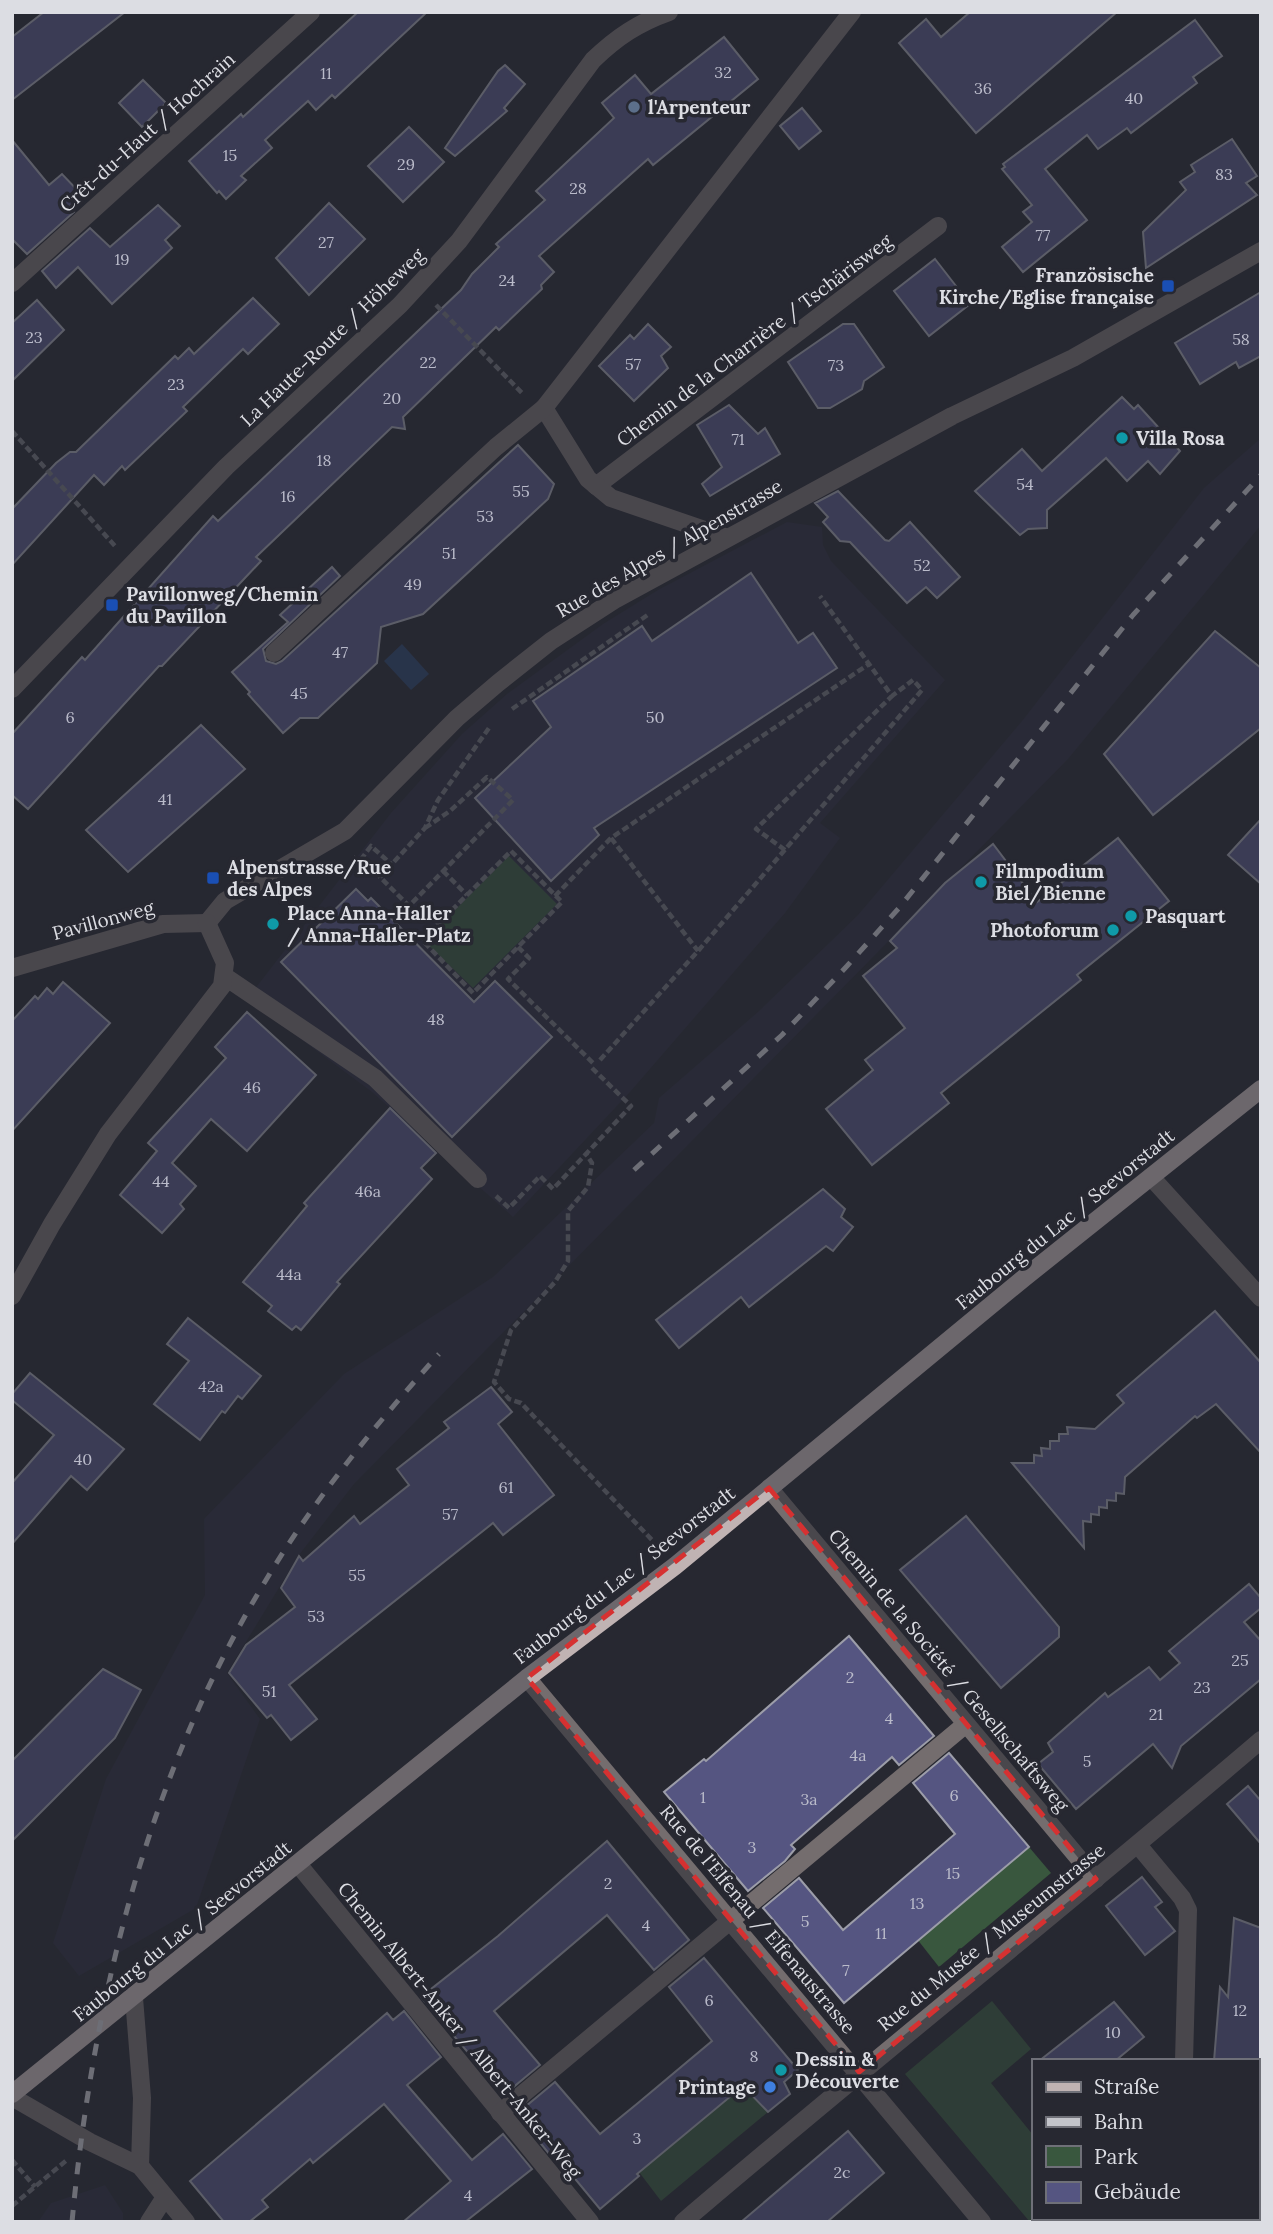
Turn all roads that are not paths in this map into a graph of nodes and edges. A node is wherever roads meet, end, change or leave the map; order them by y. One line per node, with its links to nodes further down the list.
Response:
1 (311, 12): 6 (street, Crêt-du-Haut / Hochrain)
2 (669, 12): 11 (street, La Haute-Route / Höheweg)
3 (852, 12): 7 (street)
4 (938, 226): 8 (street, Chemin de la Charrière / Tschärisweg)
5 (1261, 251): 9 (street, Rue des Alpes / Alpenstrasse)
6 (12, 283)
7 (544, 408): 8 (street); 10 (street)
8 (596, 486): 9 (street)
9 (725, 537): 12 (street, Rue des Alpes / Alpenstrasse)
10 (274, 653)
11 (12, 689)
12 (207, 923): 13 (street, Pavillonweg); 14 (street)
13 (12, 968)
14 (223, 976): 17 (street); 18 (street)
15 (1261, 1089): 16 (main road, Faubourg du Lac / Seevorstadt)
16 (1151, 1177): 19 (street); 20 (main road, Faubourg du Lac / Seevorstadt)
17 (478, 1179)
18 (12, 1296)
19 (1261, 1298)
20 (769, 1488): 21 (main road, Faubourg du Lac / Seevorstadt); 22 (street, Chemin de la Société / Gesellschaftsweg)
21 (527, 1678): 25 (main road, Faubourg du Lac / Seevorstadt); 27 (street, Rue de l'Elfenau / Elfenaustrasse)
22 (966, 1724): 26 (street, Chemin de la Société / Gesellschaftsweg); 27 (street)
23 (1261, 1740): 24 (street, Rue du Musée / Museumstrasse)
24 (1138, 1845): 26 (street, Rue du Musée / Museumstrasse); 29 (street)
25 (298, 1864): 28 (main road, Faubourg du Lac / Seevorstadt); 32 (street, Chemin Albert-Anker / Albert-Anker-Weg)
26 (1096, 1879): 30 (street, Rue du Musée / Museumstrasse)
27 (731, 1921): 30 (street, Rue de l'Elfenau / Elfenaustrasse); 32 (street)
28 (134, 1998): 31 (main road, Faubourg du Lac / Seevorstadt); 33 (street)
29 (1184, 2059)
30 (859, 2072): 38 (street, Rue du Musée / Museumstrasse); 39 (street, Rue de l'Elfenau / Elfenaustrasse)
31 (12, 2095): 33 (street)
32 (500, 2113): 37 (street, Chemin Albert-Anker / Albert-Anker-Weg)
33 (140, 2166): 34 (street)
34 (165, 2197): 35 (street); 36 (street)
35 (149, 2222)
36 (186, 2222)
37 (590, 2222)
38 (683, 2222)
39 (982, 2222)

